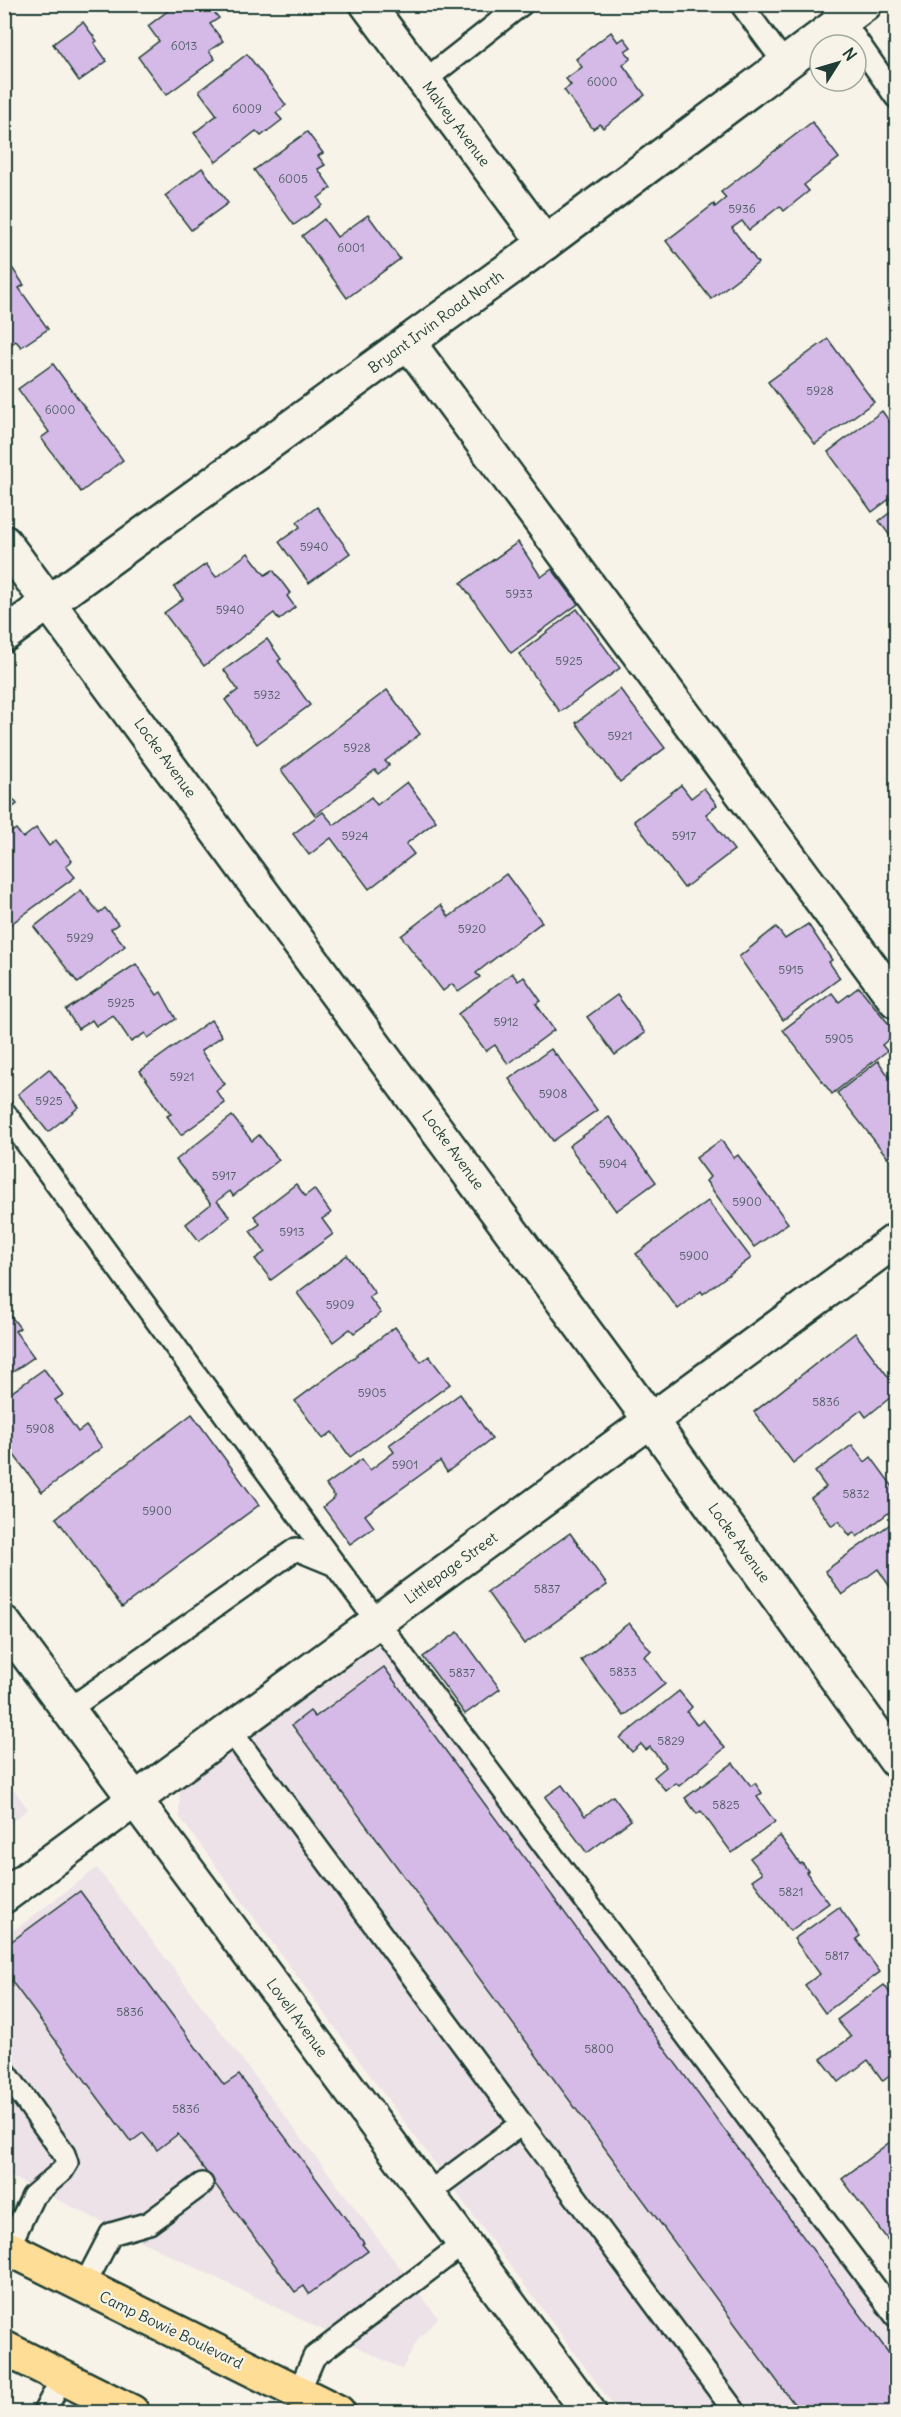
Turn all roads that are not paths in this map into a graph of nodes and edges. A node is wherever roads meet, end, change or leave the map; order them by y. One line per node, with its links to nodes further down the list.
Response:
1 (367, 4): 7 (street, Malvey Avenue)
2 (522, 4): 7 (lane)
3 (741, 4): 5 (lane)
4 (846, 10): 5 (street, Bryant Irvin Road North); 6 (lane)
5 (785, 64): 9 (street, Bryant Irvin Road North)
6 (889, 72): 8 (lane)
7 (424, 81): 9 (street, Malvey Avenue)
8 (897, 97)
9 (545, 243): 10 (street, Bryant Irvin Road North)
10 (408, 342): 12 (street, Bryant Irvin Road North); 14 (street)
11 (4, 542): 12 (street, Locke Avenue)
12 (51, 602): 13 (street, Bryant Irvin Road North); 17 (street, Locke Avenue)
13 (4, 635)
14 (897, 1001)
15 (4, 1112): 18 (lane)
16 (897, 1240): 17 (street, Littlepage Street)
17 (651, 1421): 19 (street, Littlepage Street); 23 (street, Locke Avenue)
18 (335, 1565): 19 (lane); 21 (lane)
19 (378, 1622): 22 (street, Littlepage Street); 33 (lane)
20 (4, 1623): 21 (street, Lovell Avenue)
21 (68, 1710): 24 (street, Lovell Avenue)
22 (230, 1730): 24 (street, Littlepage Street); 27 (lane)
23 (897, 1761)
24 (136, 1800): 25 (street, Littlepage Street); 29 (street, Lovell Avenue)
25 (6, 1893)
26 (4, 2070): 31 (lane)
27 (522, 2124): 29 (lane); 41 (lane)
28 (202, 2184): 32 (lane)
29 (427, 2194): 30 (street, Lovell Avenue)
30 (463, 2244): 36 (lane); 40 (street, Lovell Avenue)
31 (6, 2247): 32 (main road, Camp Bowie Boulevard)
32 (84, 2286): 36 (main road, Camp Bowie Boulevard)
33 (897, 2316)
34 (4, 2348): 35 (main road)
35 (63, 2377): 37 (lane); 38 (main road)
36 (298, 2393): 39 (main road, Camp Bowie Boulevard)
37 (44, 2412)
38 (132, 2412)
39 (338, 2412)
40 (589, 2412)
41 (735, 2412)

